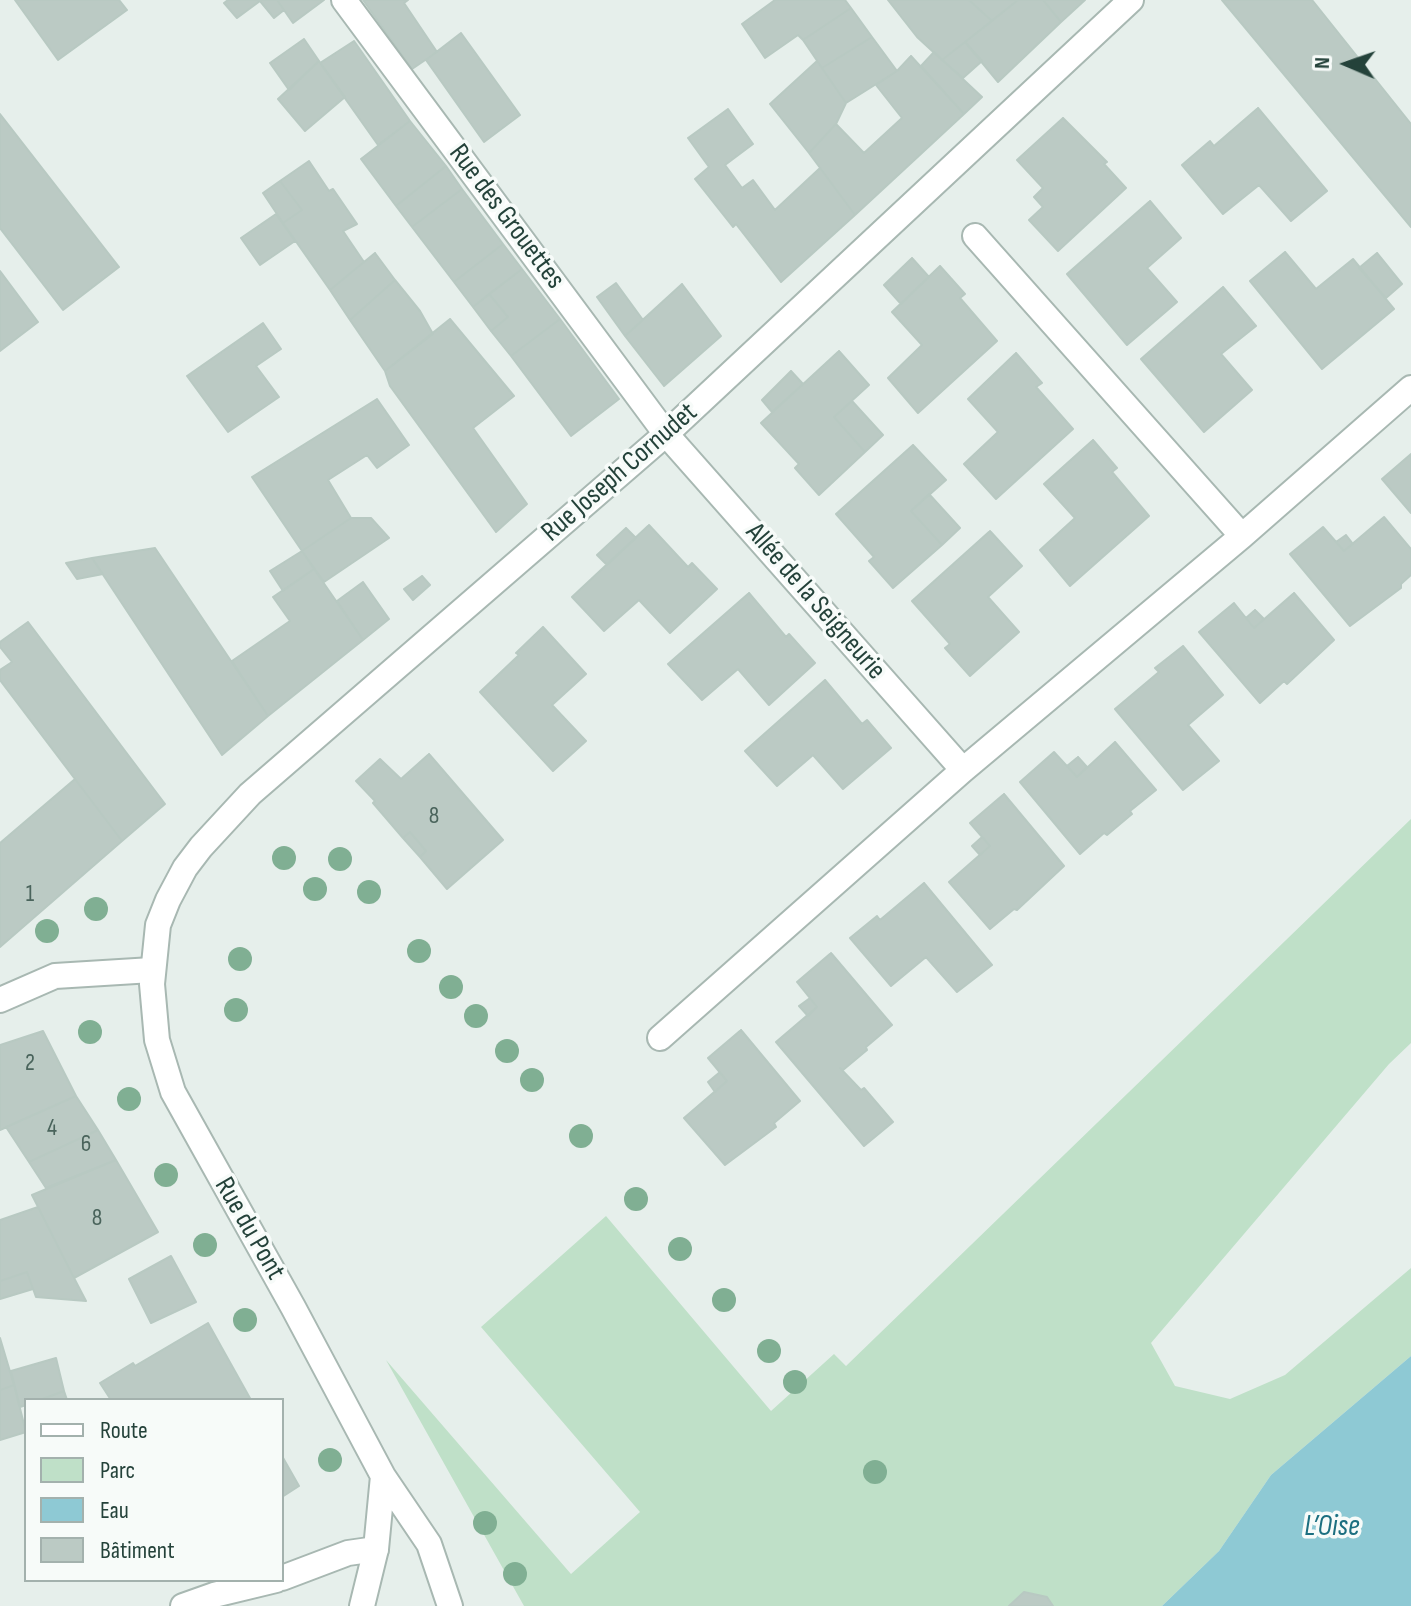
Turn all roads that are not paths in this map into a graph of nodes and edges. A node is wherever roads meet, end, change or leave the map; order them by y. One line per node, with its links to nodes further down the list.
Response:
1 (344, 0): 5 (street, Rue des Grouettes)
2 (1131, 0): 5 (street, Rue Joseph Cornudet)
3 (975, 236): 6 (street)
4 (1411, 388): 6 (street)
5 (666, 434): 7 (street, Allée de la Seigneurie); 8 (street, Rue Joseph Cornudet)
6 (1242, 536): 7 (street)
7 (963, 770): 10 (street)
8 (152, 970): 9 (street); 11 (street, Rue du Pont)
9 (0, 1000)
10 (660, 1038)
11 (383, 1476): 12 (street); 17 (street, Rue du Pont)
12 (376, 1549): 13 (street); 16 (street)
13 (284, 1577)
14 (268, 1582): 15 (street)
15 (183, 1606)
16 (362, 1606)
17 (450, 1606)

